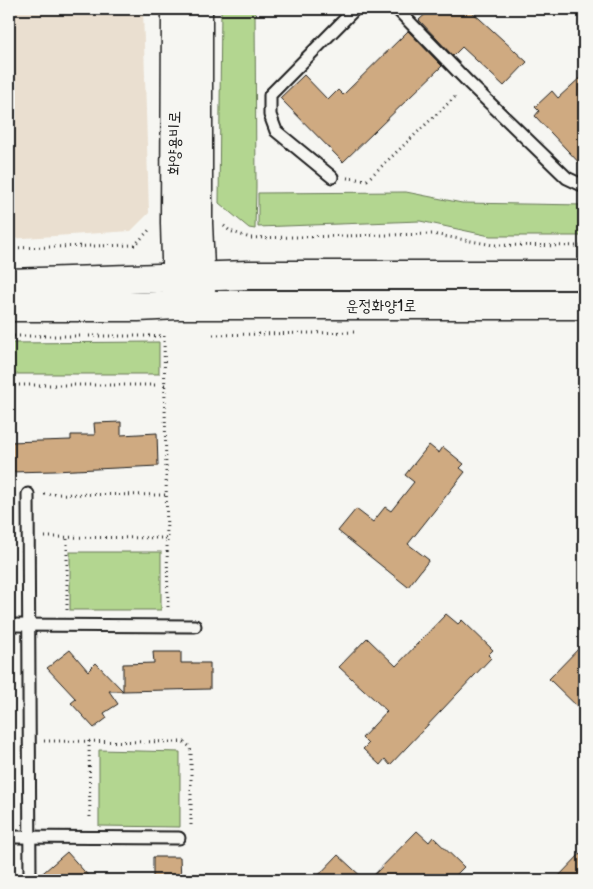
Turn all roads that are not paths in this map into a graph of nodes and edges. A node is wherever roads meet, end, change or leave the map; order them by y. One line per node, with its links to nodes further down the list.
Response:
1 (176, 9): 8 (street, 화양용비로)
2 (198, 9): 8 (street, 화양용비로)
3 (397, 9): 6 (lane)
4 (353, 10): 5 (lane)
5 (332, 176)
6 (584, 186)
7 (584, 275): 8 (street)
8 (188, 276): 9 (street); 10 (street)
9 (9, 283)
10 (189, 305): 11 (street, 운정화양1로); 12 (street, 운정화양1로)
11 (584, 305)
12 (9, 307)
13 (28, 494): 15 (lane)
14 (9, 625): 15 (lane)
15 (28, 625): 16 (lane); 18 (lane)
16 (195, 626)
17 (9, 838): 18 (lane)
18 (30, 838): 19 (lane); 20 (lane)
19 (179, 838)
20 (30, 880)

